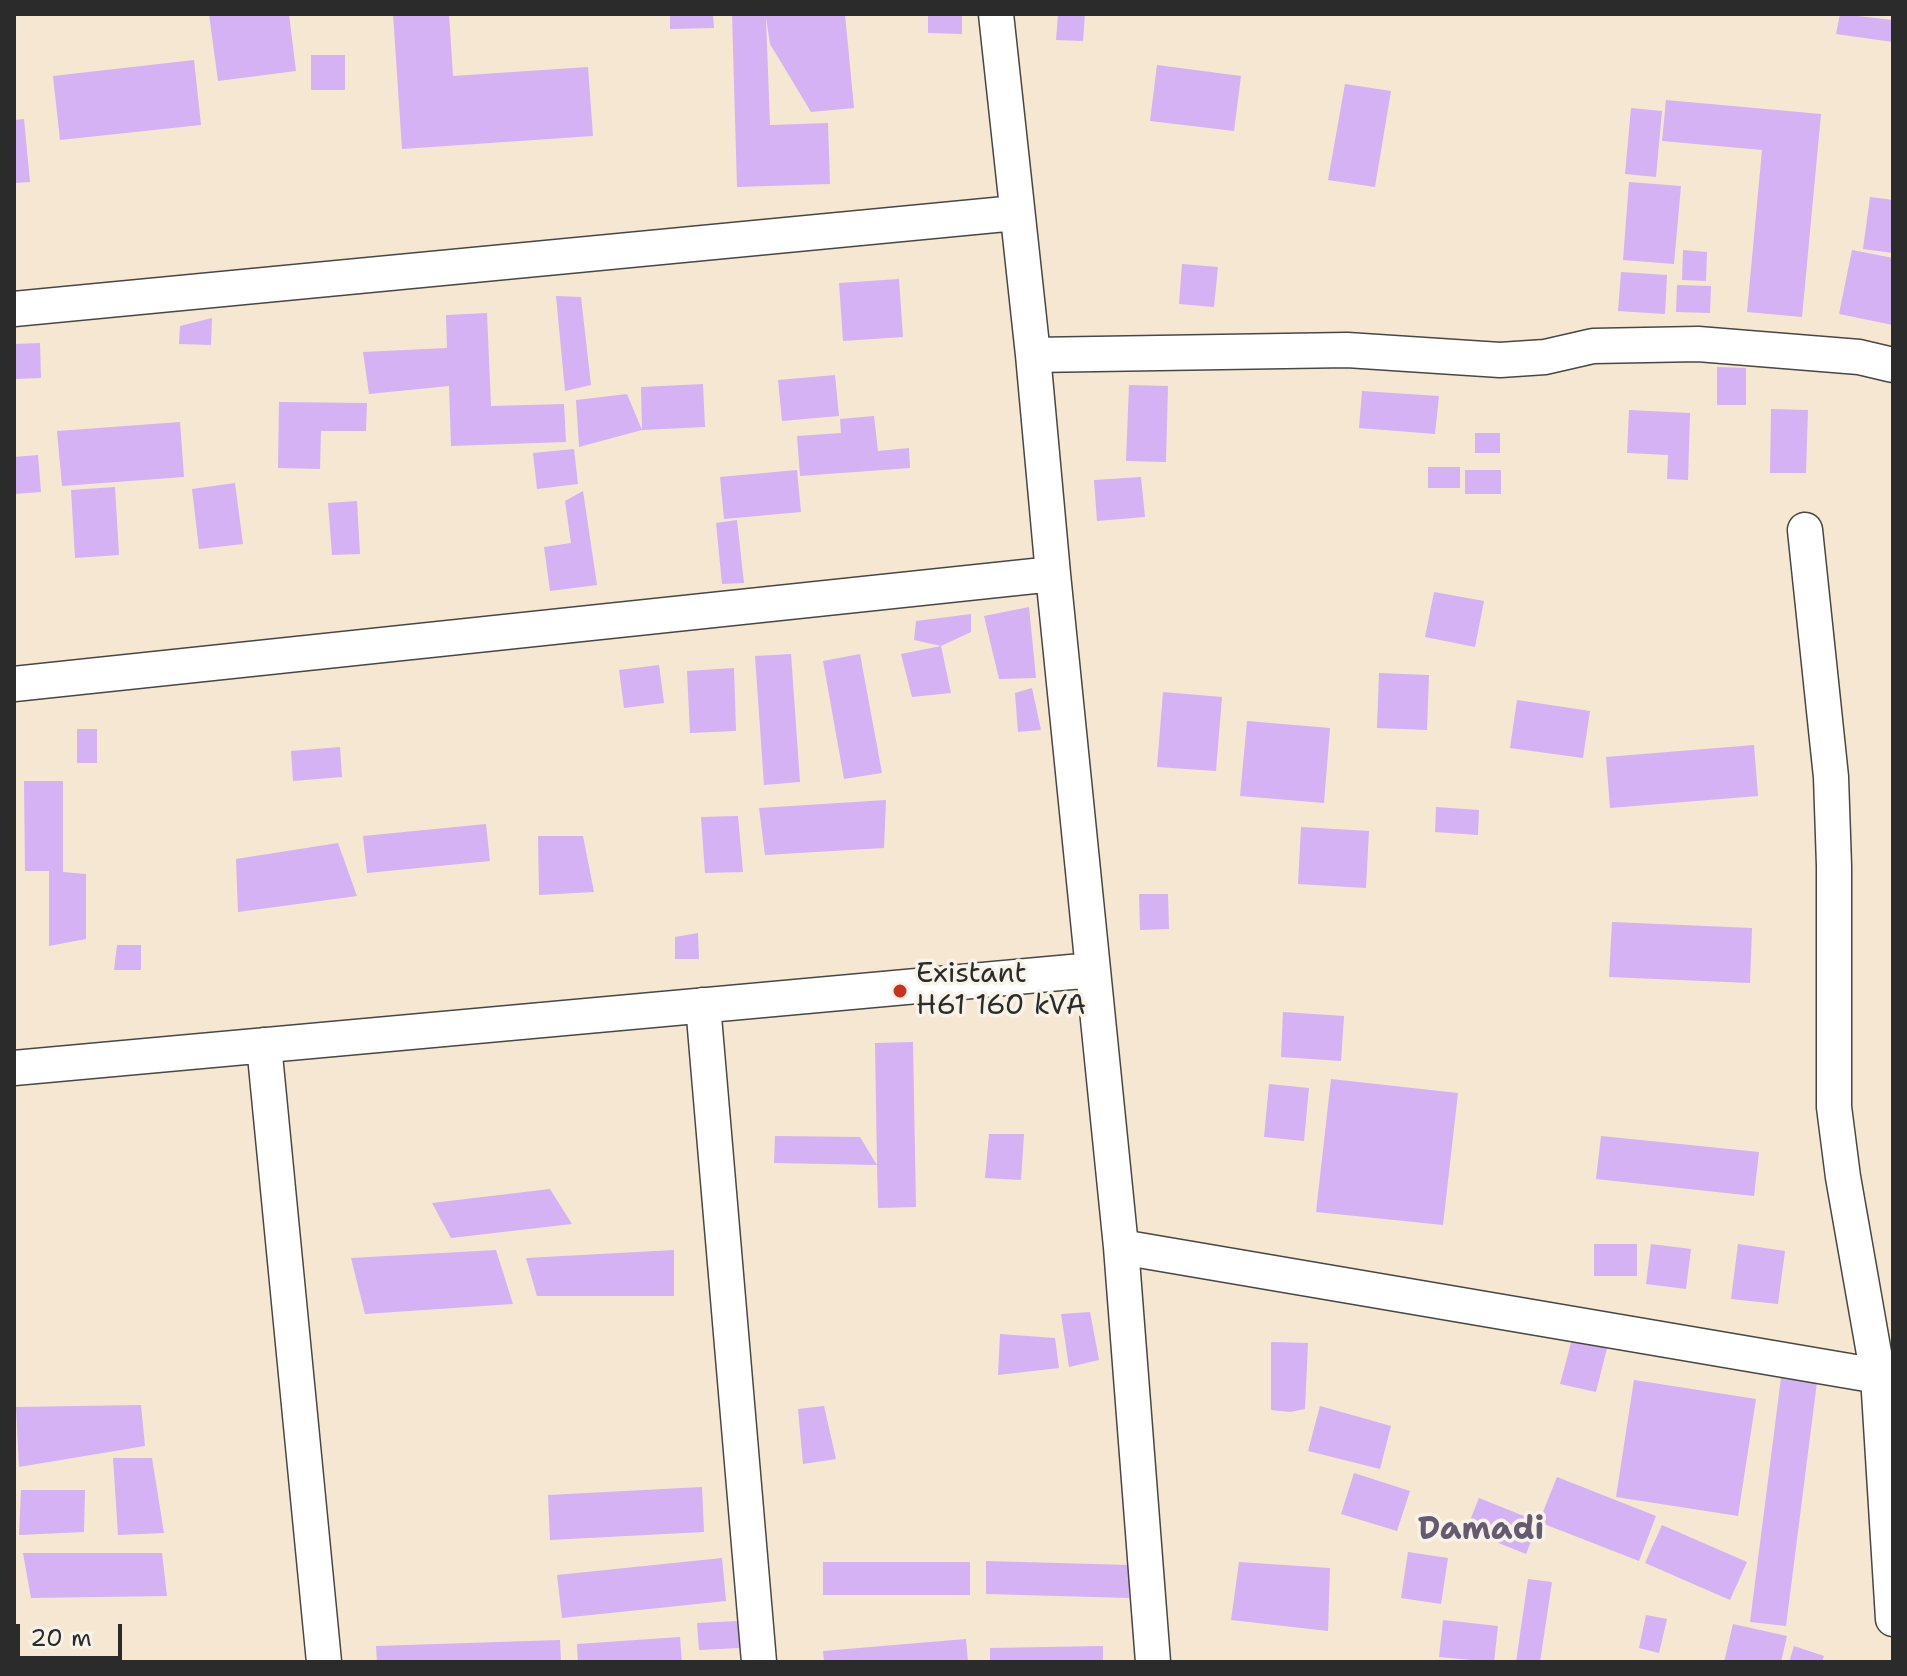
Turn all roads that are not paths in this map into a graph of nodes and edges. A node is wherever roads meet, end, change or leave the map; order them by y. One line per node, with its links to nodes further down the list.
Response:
1 (996, 14): 2 (street)
2 (1016, 213): 3 (street); 4 (street)
3 (14, 309)
4 (1033, 355): 5 (street); 7 (street)
5 (1893, 365)
6 (1805, 530): 14 (street)
7 (1053, 574): 8 (street); 9 (street)
8 (14, 684)
9 (1093, 970): 10 (street); 13 (street)
10 (703, 1005): 11 (street); 17 (street)
11 (264, 1045): 12 (street); 16 (street)
12 (14, 1068)
13 (1121, 1247): 14 (street); 18 (street)
14 (1878, 1376): 15 (street)
15 (1893, 1619)
16 (324, 1662)
17 (759, 1662)
18 (1153, 1662)

